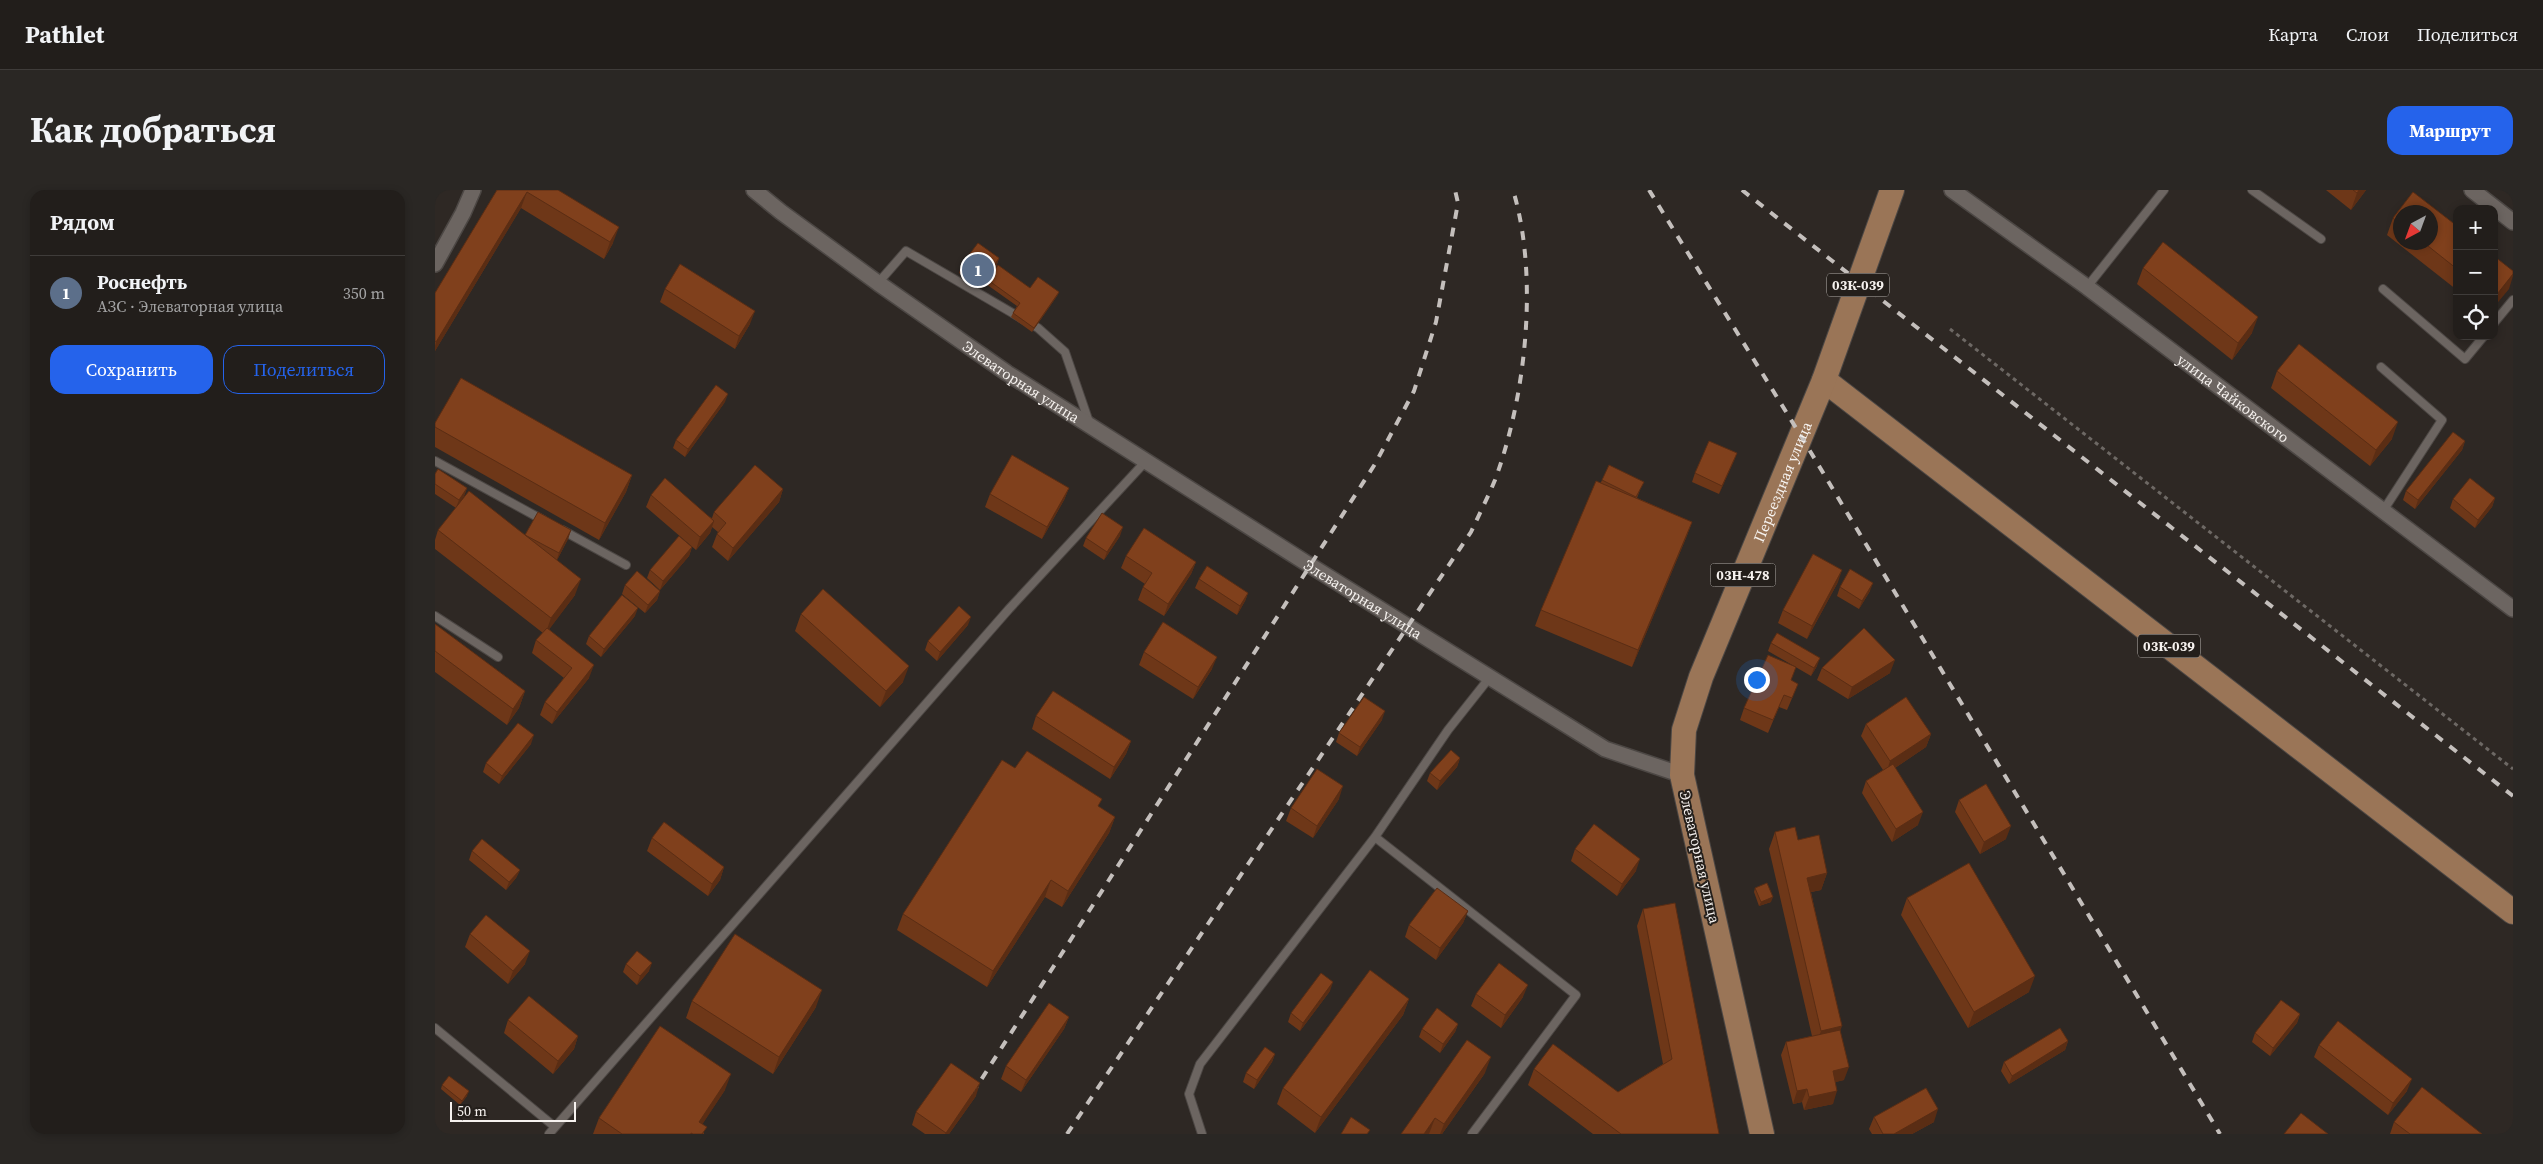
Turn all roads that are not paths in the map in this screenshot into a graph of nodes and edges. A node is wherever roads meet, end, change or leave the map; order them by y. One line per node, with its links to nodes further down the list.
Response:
1 (473, 190): 10 (street)
2 (754, 190): 11 (street, Элеваторная улица)
3 (1892, 190): 18 (main road, Переездная улица / 03К-039)
4 (1952, 190): 12 (street, улица Чайковского)
5 (2164, 190): 12 (lane)
6 (2252, 190): 9 (lane)
7 (2472, 190): 8 (street)
8 (2513, 222)
9 (2321, 239)
10 (435, 264)
11 (878, 283): 19 (street, Элеваторная улица); 19 (lane)
12 (2087, 287): 22 (street, улица Чайковского)
13 (2383, 289): 16 (lane)
14 (2513, 300): 15 (lane)
15 (2498, 318)
16 (2481, 340)
17 (2381, 368): 22 (lane)
18 (1825, 380): 30 (main road, Переездная улица / 03Н-478); 32 (main road, 03К-039)
19 (1090, 426): 21 (street, Элеваторная улица)
20 (435, 461): 23 (lane)
21 (1146, 461): 29 (street, Элеваторная улица); 34 (lane)
22 (2383, 511): 26 (street, улица Чайковского)
23 (548, 522)
24 (557, 527): 25 (lane)
25 (626, 565)
26 (2513, 609)
27 (435, 616): 28 (lane)
28 (498, 657)
29 (1490, 677): 30 (street, Элеваторная улица); 31 (lane)
30 (1682, 775): 38 (main road, Элеваторная улица / 03Н-478)
31 (1375, 836): 36 (lane); 37 (lane)
32 (2513, 912)
33 (435, 1028): 34 (lane)
34 (555, 1127): 35 (lane)
35 (549, 1134)
36 (1202, 1134)
37 (1471, 1134)
38 (1762, 1134)

